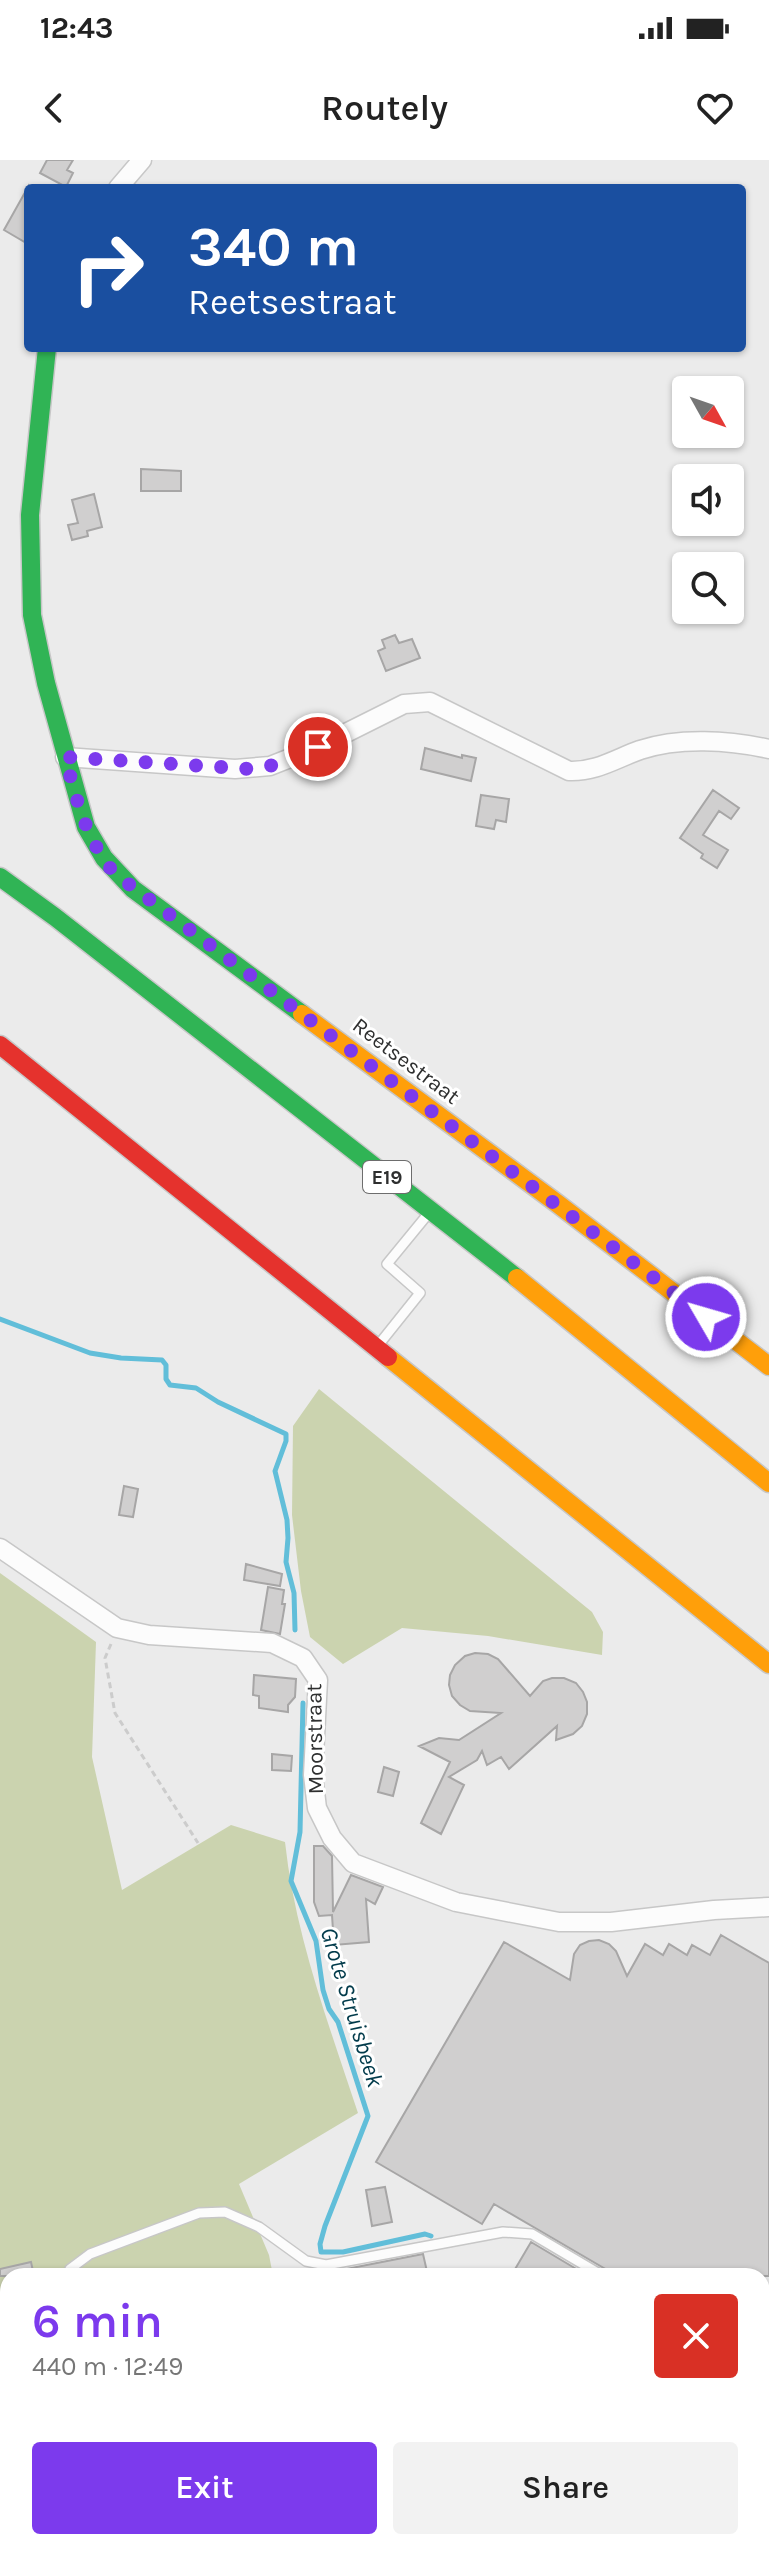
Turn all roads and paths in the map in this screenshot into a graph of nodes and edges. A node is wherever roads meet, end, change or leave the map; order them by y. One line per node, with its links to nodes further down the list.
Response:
1 (142, 160): 2 (street)
2 (121, 184)
3 (47, 352): 5 (main road, Reetsestraat)
4 (769, 749): 5 (street)
5 (65, 757): 10 (main road, Reetsestraat)
6 (0, 877): 8 (main road, E19)
7 (0, 1045): 9 (main road)
8 (430, 1211): 9 (lane); 11 (main road, E19)
9 (376, 1349): 14 (main road)
10 (769, 1366)
11 (769, 1483)
12 (0, 1548): 13 (street, Moorstraat)
13 (117, 1628): 15 (path); 16 (street, Moorstraat)
14 (769, 1664)
15 (198, 1843)
16 (769, 1907)
17 (71, 2268): 18 (lane)
18 (589, 2268)

